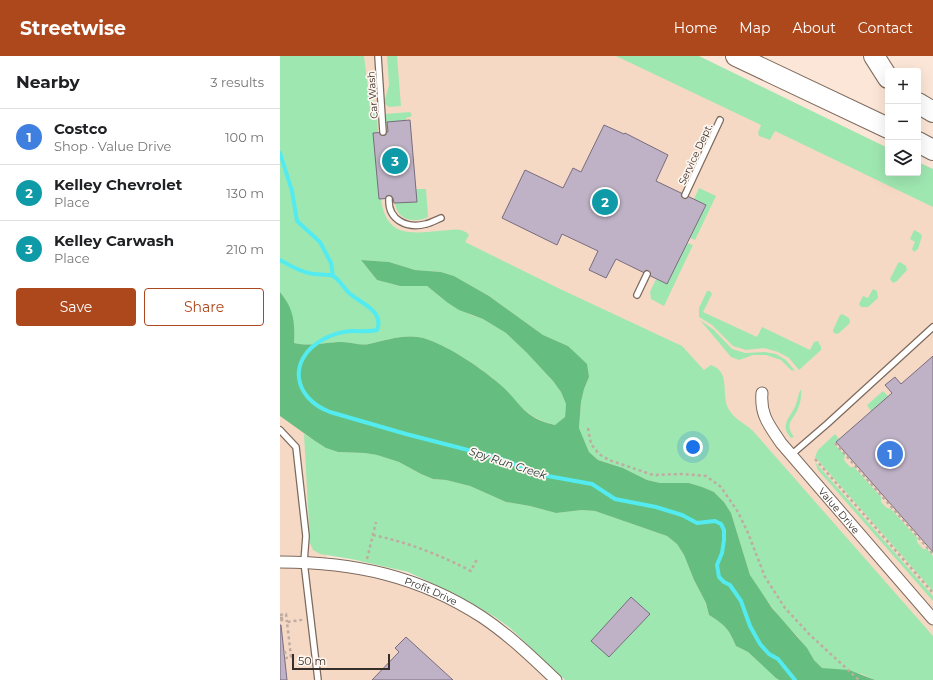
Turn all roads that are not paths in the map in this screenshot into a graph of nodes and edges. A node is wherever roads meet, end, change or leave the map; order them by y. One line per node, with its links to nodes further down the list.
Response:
1 (378, 56): 9 (lane, Car Wash)
2 (736, 56): 8 (highway)
3 (874, 56): 4 (highway)
4 (885, 73)
5 (920, 104): 6 (highway)
6 (933, 112)
7 (720, 120): 12 (lane, Service Dept.)
8 (885, 127)
9 (383, 132)
10 (921, 144): 11 (highway)
11 (933, 150)
12 (685, 195)
13 (389, 199): 14 (lane)
14 (441, 218)
15 (647, 274): 16 (lane)
16 (637, 295)
17 (933, 327): 20 (lane)
18 (762, 393): 20 (street, Value Drive)
19 (280, 430): 22 (lane)
20 (791, 455): 23 (street, Value Drive)
21 (280, 562): 22 (street, Profit Drive)
22 (304, 562): 24 (lane); 25 (street, Profit Drive)
23 (933, 619)
24 (318, 680)
25 (556, 680)

